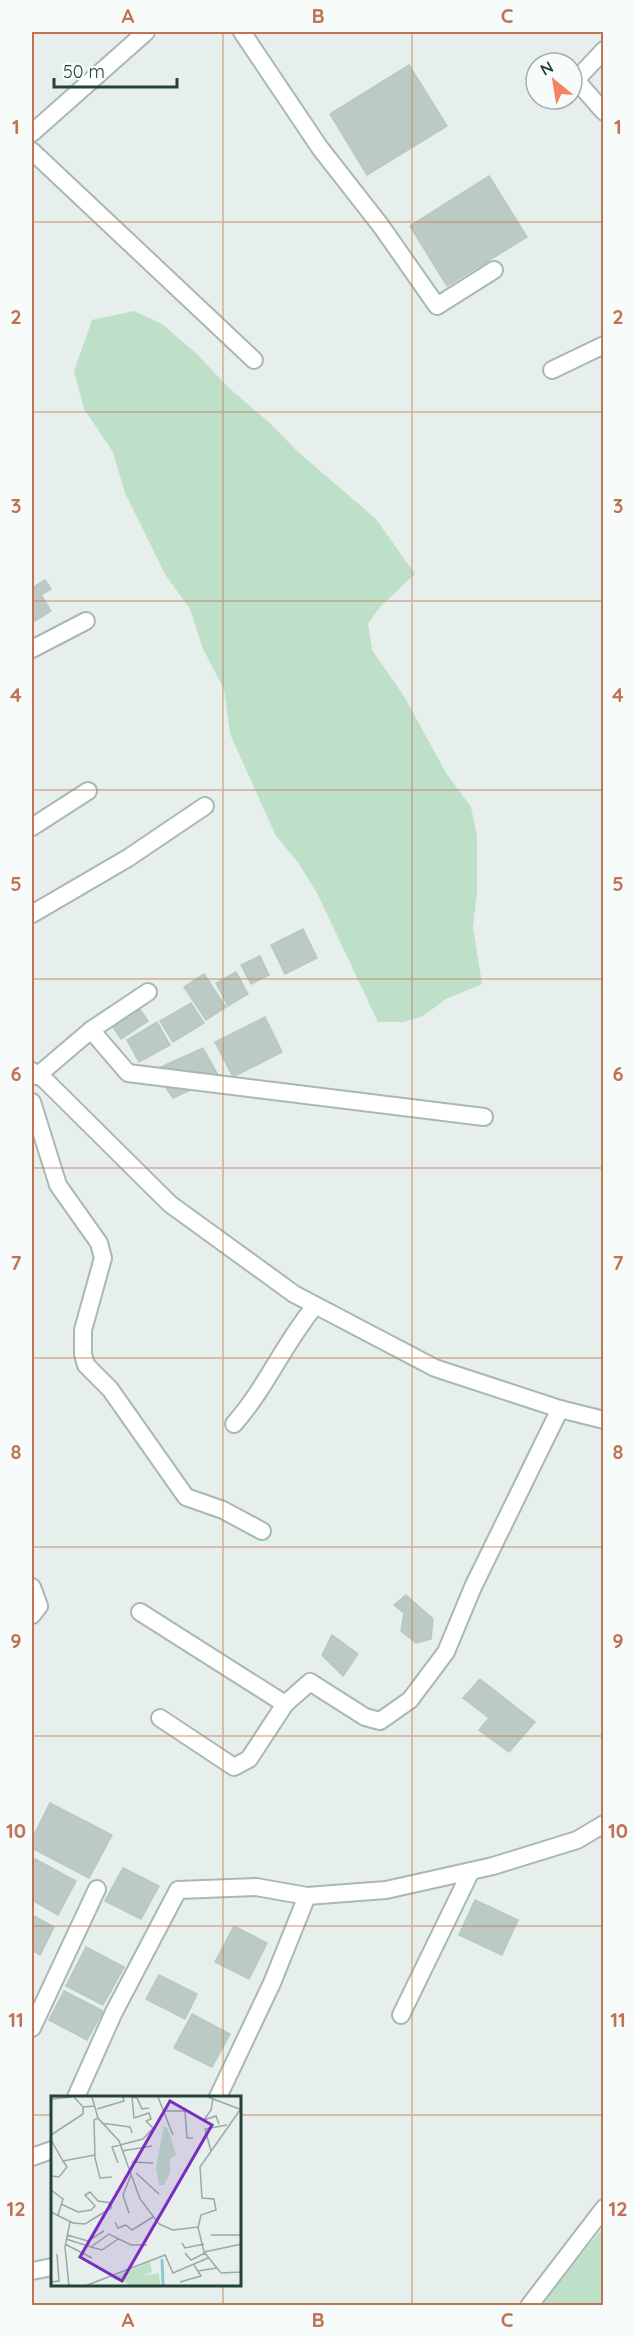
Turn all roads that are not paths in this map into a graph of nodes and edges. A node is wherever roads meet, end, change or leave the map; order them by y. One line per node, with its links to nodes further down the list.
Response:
1 (146, 32): 5 (street)
2 (242, 32): 7 (street)
3 (603, 50): 4 (street)
4 (603, 112)
5 (32, 133)
6 (32, 151): 9 (street)
7 (494, 270)
8 (603, 345): 10 (street)
9 (255, 360)
10 (552, 370)
11 (86, 621): 12 (street)
12 (32, 649)
13 (88, 790): 15 (street)
14 (205, 806): 16 (street)
15 (32, 827)
16 (32, 914)
17 (148, 992): 18 (street)
18 (91, 1029): 19 (street); 22 (street)
19 (38, 1076): 20 (street); 23 (street)
20 (32, 1095)
21 (32, 1102): 27 (street)
22 (484, 1117)
23 (315, 1306): 24 (street); 26 (street)
24 (560, 1409): 25 (street); 31 (street)
25 (603, 1420)
26 (234, 1424)
27 (262, 1531)
28 (32, 1587): 30 (street)
29 (140, 1612): 31 (street)
30 (32, 1616)
31 (285, 1704): 32 (street)
32 (160, 1718)
33 (603, 1824): 34 (street)
34 (471, 1871): 36 (street); 37 (street)
35 (97, 1889): 38 (street)
36 (307, 1896): 39 (street); 40 (street)
37 (401, 2014)
38 (32, 2028)
39 (76, 2096)
40 (218, 2096)
41 (51, 2150): 42 (street)
42 (32, 2157)
43 (603, 2208): 46 (street)
44 (51, 2266): 45 (street)
45 (32, 2271)
46 (529, 2306)

